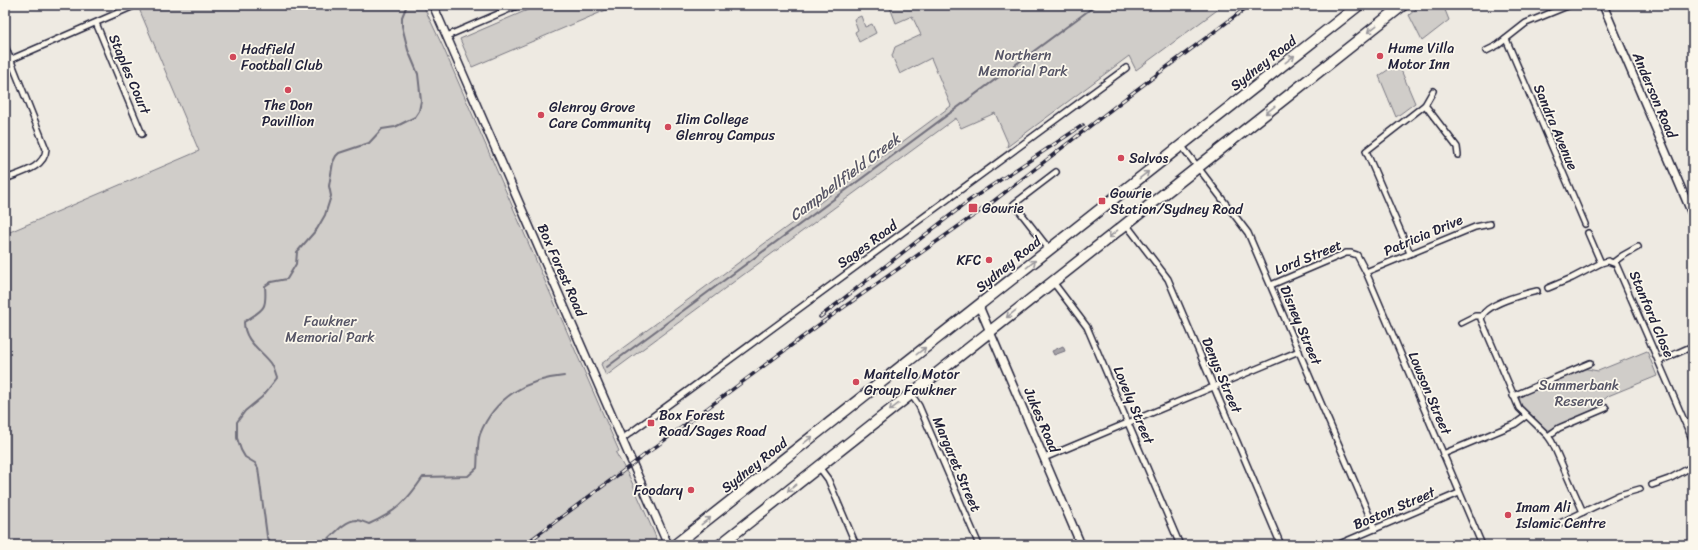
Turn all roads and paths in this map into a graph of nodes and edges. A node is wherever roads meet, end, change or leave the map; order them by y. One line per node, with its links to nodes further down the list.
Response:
1 (136, 5): 8 (street)
2 (434, 5): 9 (street, Box Forest Road)
3 (519, 5): 9 (street)
4 (1359, 5): 19 (highway, Sydney Road, one-way to 4)
5 (1403, 5): 21 (highway, one-way to 21)
6 (1570, 5): 10 (street)
7 (1603, 5): 24 (street, Anderson Road)
8 (96, 23): 13 (street); 18 (street, Staples Court)
9 (447, 36): 56 (street, Box Forest Road)
10 (1506, 39): 12 (street); 28 (street, Sandra Avenue)
11 (5, 46): 13 (street)
12 (1486, 51)
13 (11, 60): 14 (street); 23 (street)
14 (5, 62)
15 (1126, 68): 56 (street, Sages Road)
16 (1433, 91): 17 (street)
17 (1425, 105): 20 (street); 33 (street)
18 (142, 134)
19 (1181, 145): 21 (street, Disney Street); 31 (highway, Sydney Road, one-way to 19)
20 (1458, 155)
21 (1198, 167): 26 (highway); 38 (street, Disney Street)
22 (1056, 172): 31 (street)
23 (5, 179)
24 (1690, 199): 25 (street, Anderson Road)
25 (1693, 216)
26 (1126, 224): 37 (highway, one-way to 37); 49 (street, Denys Street)
27 (1490, 224): 33 (street, Patricia Drive)
28 (1585, 224)
29 (1588, 233): 35 (street)
30 (1638, 247): 34 (street, Stanford Close)
31 (1049, 249): 41 (highway, Sydney Road, one-way to 31)
32 (1354, 254): 36 (street, Lowson Street); 38 (street, Lord Street)
33 (1410, 254): 36 (street, Patricia Drive)
34 (1614, 262): 35 (street, Stanford Close); 47 (street, Stanford Close)
35 (1601, 263): 39 (street, Stanford Close)
36 (1366, 272): 58 (street, Lowson Street)
37 (1053, 282): 44 (highway, one-way to 44); 54 (street, Lovely Street)
38 (1271, 285): 46 (street, Disney Street)
39 (1548, 288)
40 (1537, 291): 42 (street)
41 (978, 306): 44 (street, Jukes Road); 70 (highway, Sydney Road, one-way to 41)
42 (1482, 316): 43 (street); 51 (street)
43 (1461, 322)
44 (990, 331): 50 (highway); 59 (street, Jukes Road)
45 (1693, 346): 47 (street)
46 (1299, 351): 49 (street); 67 (street, Disney Street)
47 (1659, 361): 57 (street, Stanford Close)
48 (1590, 363): 51 (street)
49 (1214, 387): 54 (street); 75 (street, Denys Street)
50 (911, 394): 61 (highway, one-way to 61); 72 (street, Margaret Street)
51 (1514, 396): 53 (street)
52 (1606, 408): 55 (street)
53 (1526, 416): 55 (street); 58 (street)
54 (1128, 423): 59 (street); 74 (street, Lovely Street)
55 (1548, 436): 65 (street)
56 (622, 439): 69 (street, Box Forest Road)
57 (1693, 441)
58 (1443, 454): 64 (street, Lowson Street)
59 (1044, 458): 73 (street, Jukes Road)
60 (1693, 466): 62 (street)
61 (819, 467): 68 (highway, one-way to 68); 71 (street)
62 (1652, 485)
63 (1640, 489): 65 (street)
64 (1460, 493): 67 (street, Boston Street); 77 (street, Lowson Street)
65 (1583, 512): 66 (street)
66 (1560, 523)
67 (1375, 529): 76 (street, Boston Street)
68 (726, 543)
69 (668, 545)
70 (675, 545)
71 (856, 545)
72 (979, 545)
73 (1081, 545)
74 (1180, 545)
75 (1281, 545)
76 (1337, 545)
77 (1482, 545)

